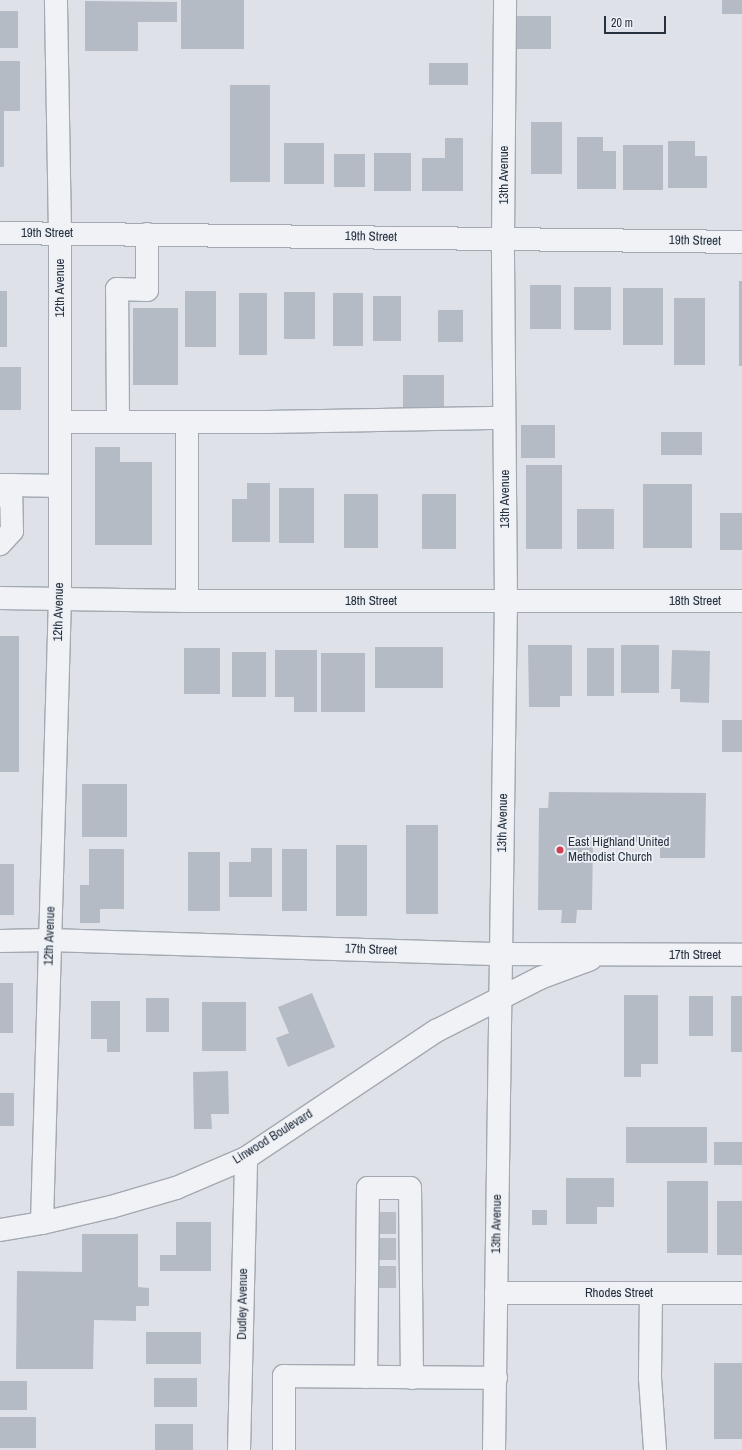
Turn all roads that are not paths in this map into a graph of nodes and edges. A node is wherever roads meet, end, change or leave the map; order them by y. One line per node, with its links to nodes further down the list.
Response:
1 (56, 0): 4 (street, 12th Avenue)
2 (505, 0): 6 (street, 13th Avenue)
3 (0, 233): 4 (street, 19th Street)
4 (60, 233): 5 (street, 19th Street); 10 (street, 12th Avenue)
5 (147, 234): 6 (street, 19th Street); 9 (street)
6 (503, 239): 7 (street, 19th Street); 8 (street, 13th Avenue)
7 (742, 242)
8 (504, 418): 11 (street); 18 (street, 13th Avenue)
9 (118, 421): 10 (street); 11 (street)
10 (60, 422): 12 (street, 12th Avenue)
11 (187, 423): 17 (street)
12 (60, 486): 13 (street); 16 (street, 12th Avenue)
13 (4, 490): 14 (street)
14 (0, 544)
15 (0, 598): 16 (street, 18th Street)
16 (60, 599): 17 (street, 18th Street); 20 (street, 12th Avenue)
17 (187, 601): 18 (street, 18th Street)
18 (506, 601): 19 (street, 18th Street); 22 (street, 13th Avenue)
19 (742, 601)
20 (49, 940): 21 (street, 17th Street); 22 (street, 17th Street); 27 (street, 12th Avenue)
21 (0, 941)
22 (501, 954): 23 (street, 17th Street); 25 (street, 13th Avenue)
23 (604, 954): 24 (street, 17th Street); 25 (street)
24 (742, 955)
25 (500, 998): 26 (street, Linwood Boulevard); 29 (street, 13th Avenue)
26 (246, 1158): 27 (street, Linwood Boulevard); 35 (street, Dudley Avenue)
27 (42, 1223): 28 (street, Linwood Boulevard)
28 (0, 1230)
29 (496, 1293): 30 (street, Rhodes Street); 34 (street, 13th Avenue)
30 (650, 1293): 31 (street, Rhodes Street); 38 (street)
31 (742, 1293)
32 (366, 1377): 33 (street); 33 (street); 36 (street)
33 (412, 1378): 34 (street)
34 (496, 1378): 37 (street, 13th Avenue)
35 (239, 1450)
36 (284, 1450)
37 (494, 1450)
38 (655, 1450)

